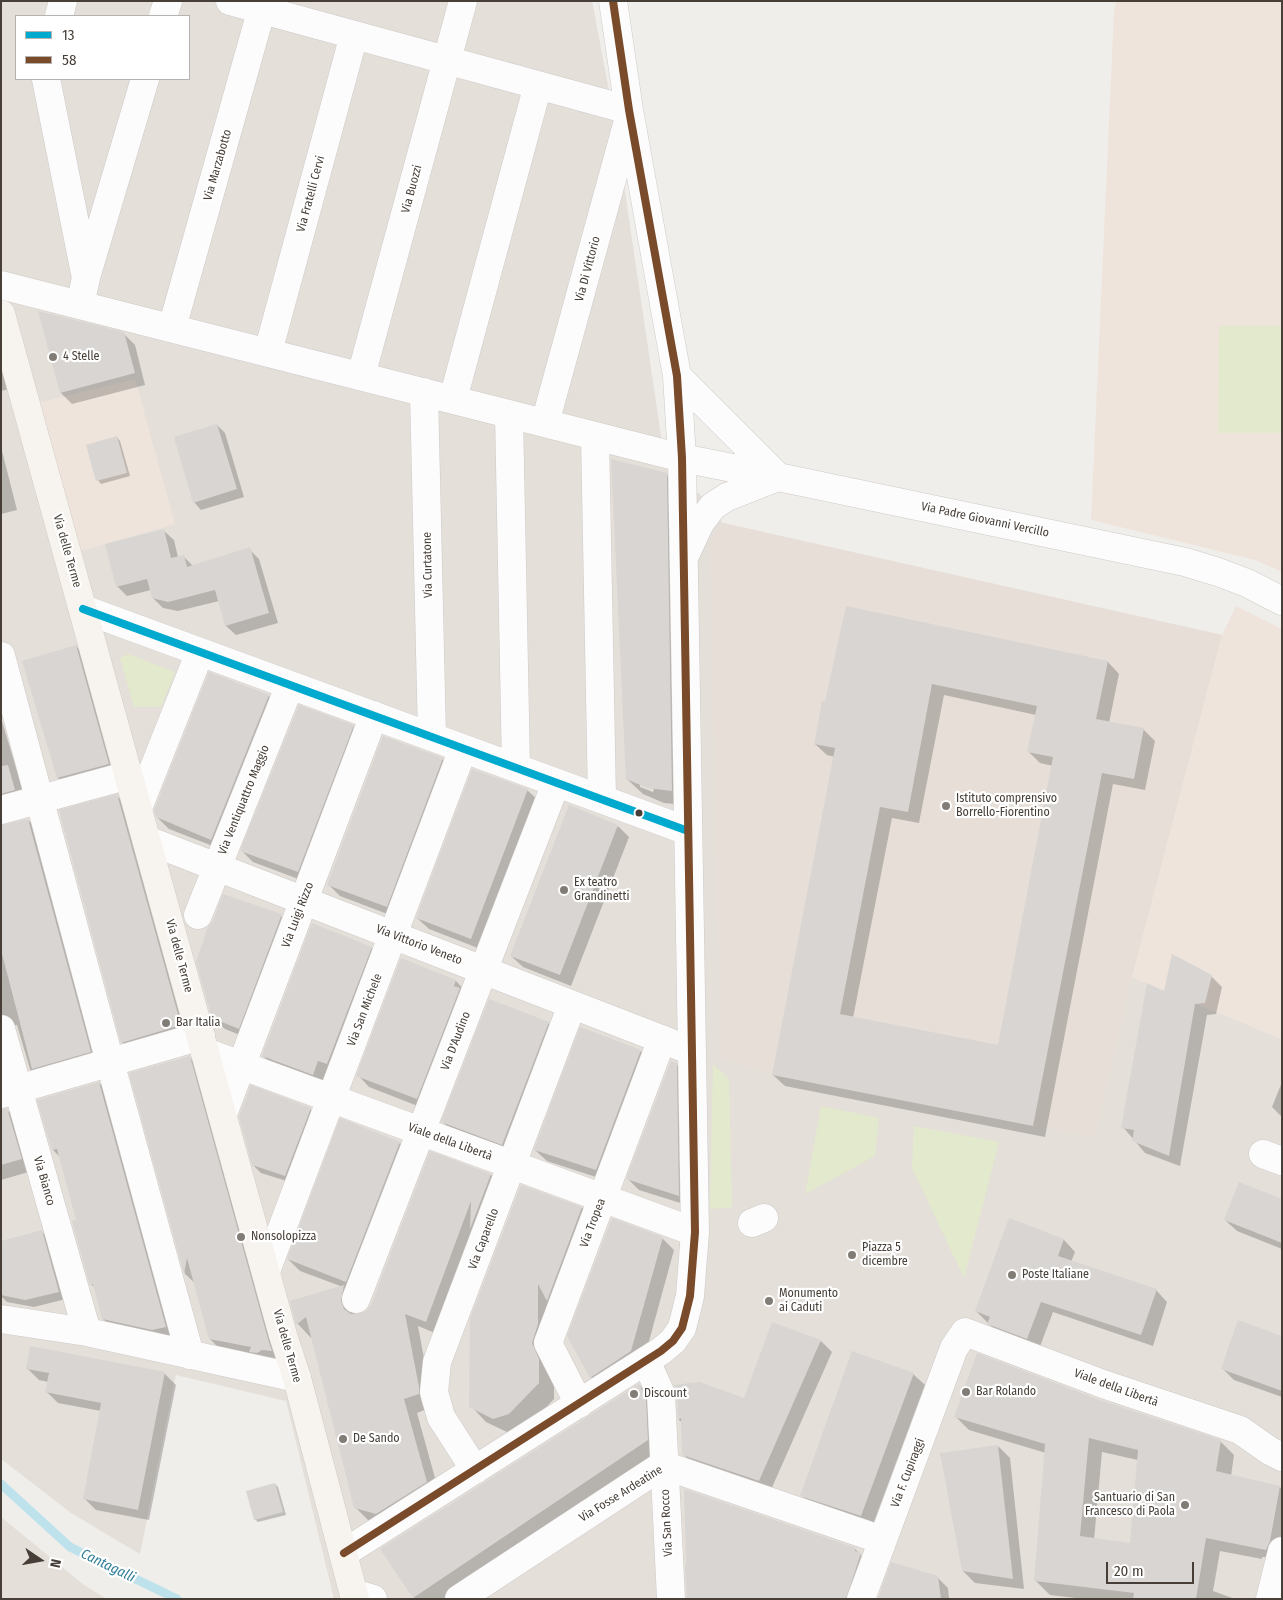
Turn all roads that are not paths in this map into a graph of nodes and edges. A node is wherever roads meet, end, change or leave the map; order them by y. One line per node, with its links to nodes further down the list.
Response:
1 (63, 1): 7 (street)
2 (168, 1): 8 (street)
3 (230, 1): 6 (street)
4 (462, 1): 10 (street, Via Buozzi)
5 (614, 1): 14 (street)
6 (263, 6): 9 (street); 19 (street, Via Marzabotto)
7 (59, 15)
8 (163, 15)
9 (354, 35): 10 (street); 20 (street, Via Fratelli Cervi)
10 (447, 60): 13 (street); 21 (street, Via Buozzi)
11 (46, 80): 15 (street)
12 (145, 80): 15 (street)
13 (538, 85): 14 (street); 24 (street)
14 (630, 112): 22 (street); 26 (street, Via Di Vittorio)
15 (86, 278): 17 (street)
16 (1, 285): 17 (street, Via Padre Giovanni Vercillo)
17 (80, 305): 19 (street, Via Padre Giovanni Vercillo)
18 (1, 314): 32 (main road, Via delle Terme)
19 (172, 328): 20 (street, Via Padre Giovanni Vercillo)
20 (268, 352): 21 (street, Via Padre Giovanni Vercillo)
21 (361, 376): 23 (street, Via Padre Giovanni Vercillo)
22 (677, 376): 28 (street); 29 (street)
23 (424, 392): 24 (street, Via Padre Giovanni Vercillo); 37 (street, Via Curtatone)
24 (452, 399): 25 (street, Via Padre Giovanni Vercillo)
25 (509, 414): 26 (street, Via Padre Giovanni Vercillo); 39 (street)
26 (545, 423): 27 (street, Via Padre Giovanni Vercillo)
27 (595, 436): 28 (street, Via Padre Giovanni Vercillo); 42 (street)
28 (682, 458): 29 (street, Via Padre Giovanni Vercillo); 30 (street)
29 (778, 477): 30 (street); 31 (street, Via Padre Giovanni Vercillo)
30 (684, 560): 46 (street)
31 (1282, 602)
32 (83, 609): 33 (street); 40 (main road, Via delle Terme)
33 (200, 652): 35 (street); 44 (street)
34 (1, 656): 43 (street)
35 (290, 685): 36 (street); 48 (street, Via Ventiquattro Maggio)
36 (374, 715): 37 (street); 49 (street, Via Luigi Rizzo)
37 (432, 737): 38 (street)
38 (463, 749): 39 (street); 51 (street, Via San Michele)
39 (516, 768): 41 (street)
40 (129, 775): 43 (street); 44 (main road, Via delle Terme)
41 (556, 783): 42 (street); 52 (street, Via D'Audino)
42 (602, 799): 46 (street)
43 (40, 800): 45 (street); 58 (street)
44 (138, 808): 47 (main road, Via delle Terme)
45 (1, 810)
46 (688, 831): 57 (street)
47 (147, 840): 48 (street, Via Vittorio Veneto); 56 (main road, Via delle Terme)
48 (217, 867): 49 (street, Via Vittorio Veneto); 50 (street, Via Ventiquattro Maggio)
49 (303, 900): 51 (street, Via Vittorio Veneto); 59 (street, Via Luigi Rizzo)
50 (198, 915)
51 (393, 935): 52 (street, Via Vittorio Veneto); 61 (street, Via San Michele)
52 (483, 970): 53 (street, Via Vittorio Veneto); 63 (street, Via D'Audino)
53 (572, 1004): 55 (street, Via Vittorio Veneto); 64 (street, Via Caparello)
54 (1, 1029): 60 (street, Via Bianco)
55 (662, 1040): 57 (street, Via Vittorio Veneto); 65 (street, Via Tropea)
56 (203, 1044): 58 (street); 59 (street, Viale della Libertà); 62 (main road, Via delle Terme)
57 (692, 1051): 66 (street)
58 (110, 1062): 60 (street); 72 (street)
59 (241, 1066): 61 (street, Viale della Libertà); 62 (street, Via Luigi Rizzo)
60 (9, 1092): 70 (street, Via Bianco)
61 (331, 1099): 63 (street, Viale della Libertà); 67 (street, Via San Michele)
62 (223, 1114): 67 (main road, Via delle Terme)
63 (421, 1132): 64 (street, Viale della Libertà); 68 (street, Via D'Audino)
64 (512, 1165): 65 (street, Viale della Libertà); 78 (street, Via Caparello)
65 (603, 1198): 66 (street, Viale della Libertà); 75 (street, Via Tropea)
66 (695, 1232): 73 (street)
67 (266, 1271): 74 (main road, Via delle Terme)
68 (356, 1299)
69 (1, 1319): 70 (street)
70 (87, 1332): 72 (street)
71 (954, 1348): 76 (street, Viale della Libertà); 79 (street, Via F. Cupiraggi)
72 (190, 1355): 74 (street)
73 (646, 1361): 75 (street); 77 (street, Via San Rocco)
74 (297, 1378): 81 (main road, Via delle Terme)
75 (579, 1404): 78 (street)
76 (1282, 1457)
77 (664, 1465): 79 (street, Via Fosse Ardeatine); 83 (street, Via Fosse Ardeatine); 84 (street, Via San Rocco)
78 (475, 1470): 81 (street)
79 (882, 1540): 85 (street, Via F. Cupiraggi)
80 (1282, 1550): 86 (street)
81 (344, 1553): 82 (main road, Via delle Terme)
82 (361, 1598)
83 (459, 1599)
84 (671, 1599)
85 (861, 1599)
86 (1270, 1599)

